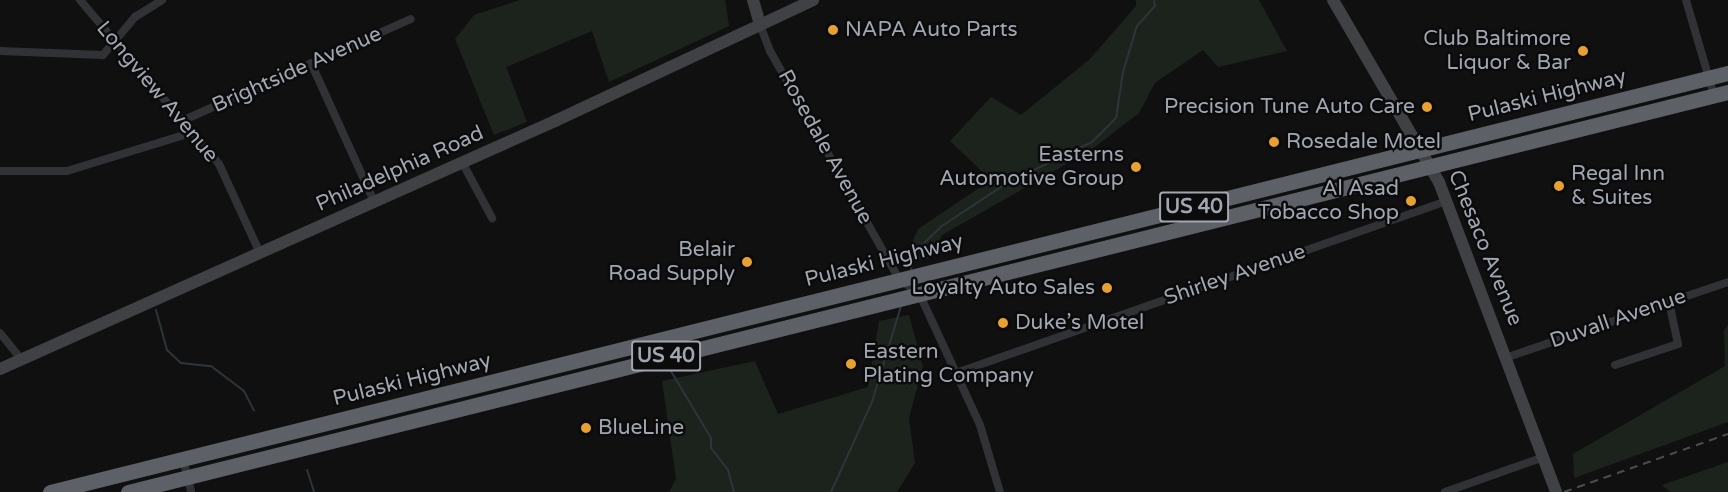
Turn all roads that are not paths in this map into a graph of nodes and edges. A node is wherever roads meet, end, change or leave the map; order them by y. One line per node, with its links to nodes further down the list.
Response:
1 (80, 0): 9 (street, Longview Avenue)
2 (162, 0): 9 (street)
3 (753, 0): 8 (main road)
4 (813, 0): 8 (main road, Philadelphia Road)
5 (1333, 0): 17 (main road, Chesaco Avenue)
6 (1686, 0): 13 (street)
7 (411, 19): 11 (street, Brightside Avenue)
8 (760, 25): 18 (main road, Philadelphia Road); 25 (street, Rosedale Avenue)
9 (113, 42): 10 (street); 15 (street, Longview Avenue)
10 (0, 51)
11 (311, 63): 15 (street, Brightside Avenue); 21 (street)
12 (1728, 73): 13 (highway, Pulaski Highway / US 40)
13 (1709, 78): 14 (street); 17 (highway, Pulaski Highway / US 40)
14 (1721, 94): 19 (highway, Pulaski Highway / US 40)
15 (184, 120): 16 (street, Longview Avenue)
16 (194, 132): 20 (street, Brightside Avenue); 24 (street, Longview Avenue)
17 (1420, 149): 19 (main road, Chesaco Avenue); 25 (highway, Pulaski Highway / US 40)
18 (462, 162): 21 (main road, Philadelphia Road); 23 (street)
19 (1429, 165): 22 (main road, Chesaco Avenue); 27 (highway, Pulaski Highway / US 40)
20 (0, 171)
21 (374, 201): 24 (main road, Philadelphia Road)
22 (1447, 201): 30 (main road, Chesaco Avenue); 34 (street, Shirley Avenue)
23 (492, 218)
24 (260, 253): 31 (main road, Philadelphia Road)
25 (899, 279): 27 (street, Rosedale Avenue); 35 (highway, Pulaski Highway / US 40)
26 (1728, 282): 28 (street, Duvall Avenue)
27 (919, 293): 34 (street); 37 (highway, Pulaski Highway / US 40)
28 (1668, 302): 30 (street, Duvall Avenue); 32 (street)
29 (0, 333): 31 (street)
30 (1508, 357): 36 (main road, Chesaco Avenue)
31 (22, 360): 33 (main road, Philadelphia Road)
32 (1615, 365)
33 (0, 369)
34 (956, 373): 40 (street)
35 (183, 459): 37 (street); 38 (highway, Pulaski Highway / US 40)
36 (1545, 461): 41 (street); 42 (main road, Chesaco Avenue)
37 (189, 485): 39 (highway, Pulaski Highway / US 40)
38 (50, 492)
39 (128, 492)
40 (1000, 492)
41 (1445, 492)
42 (1556, 492)

